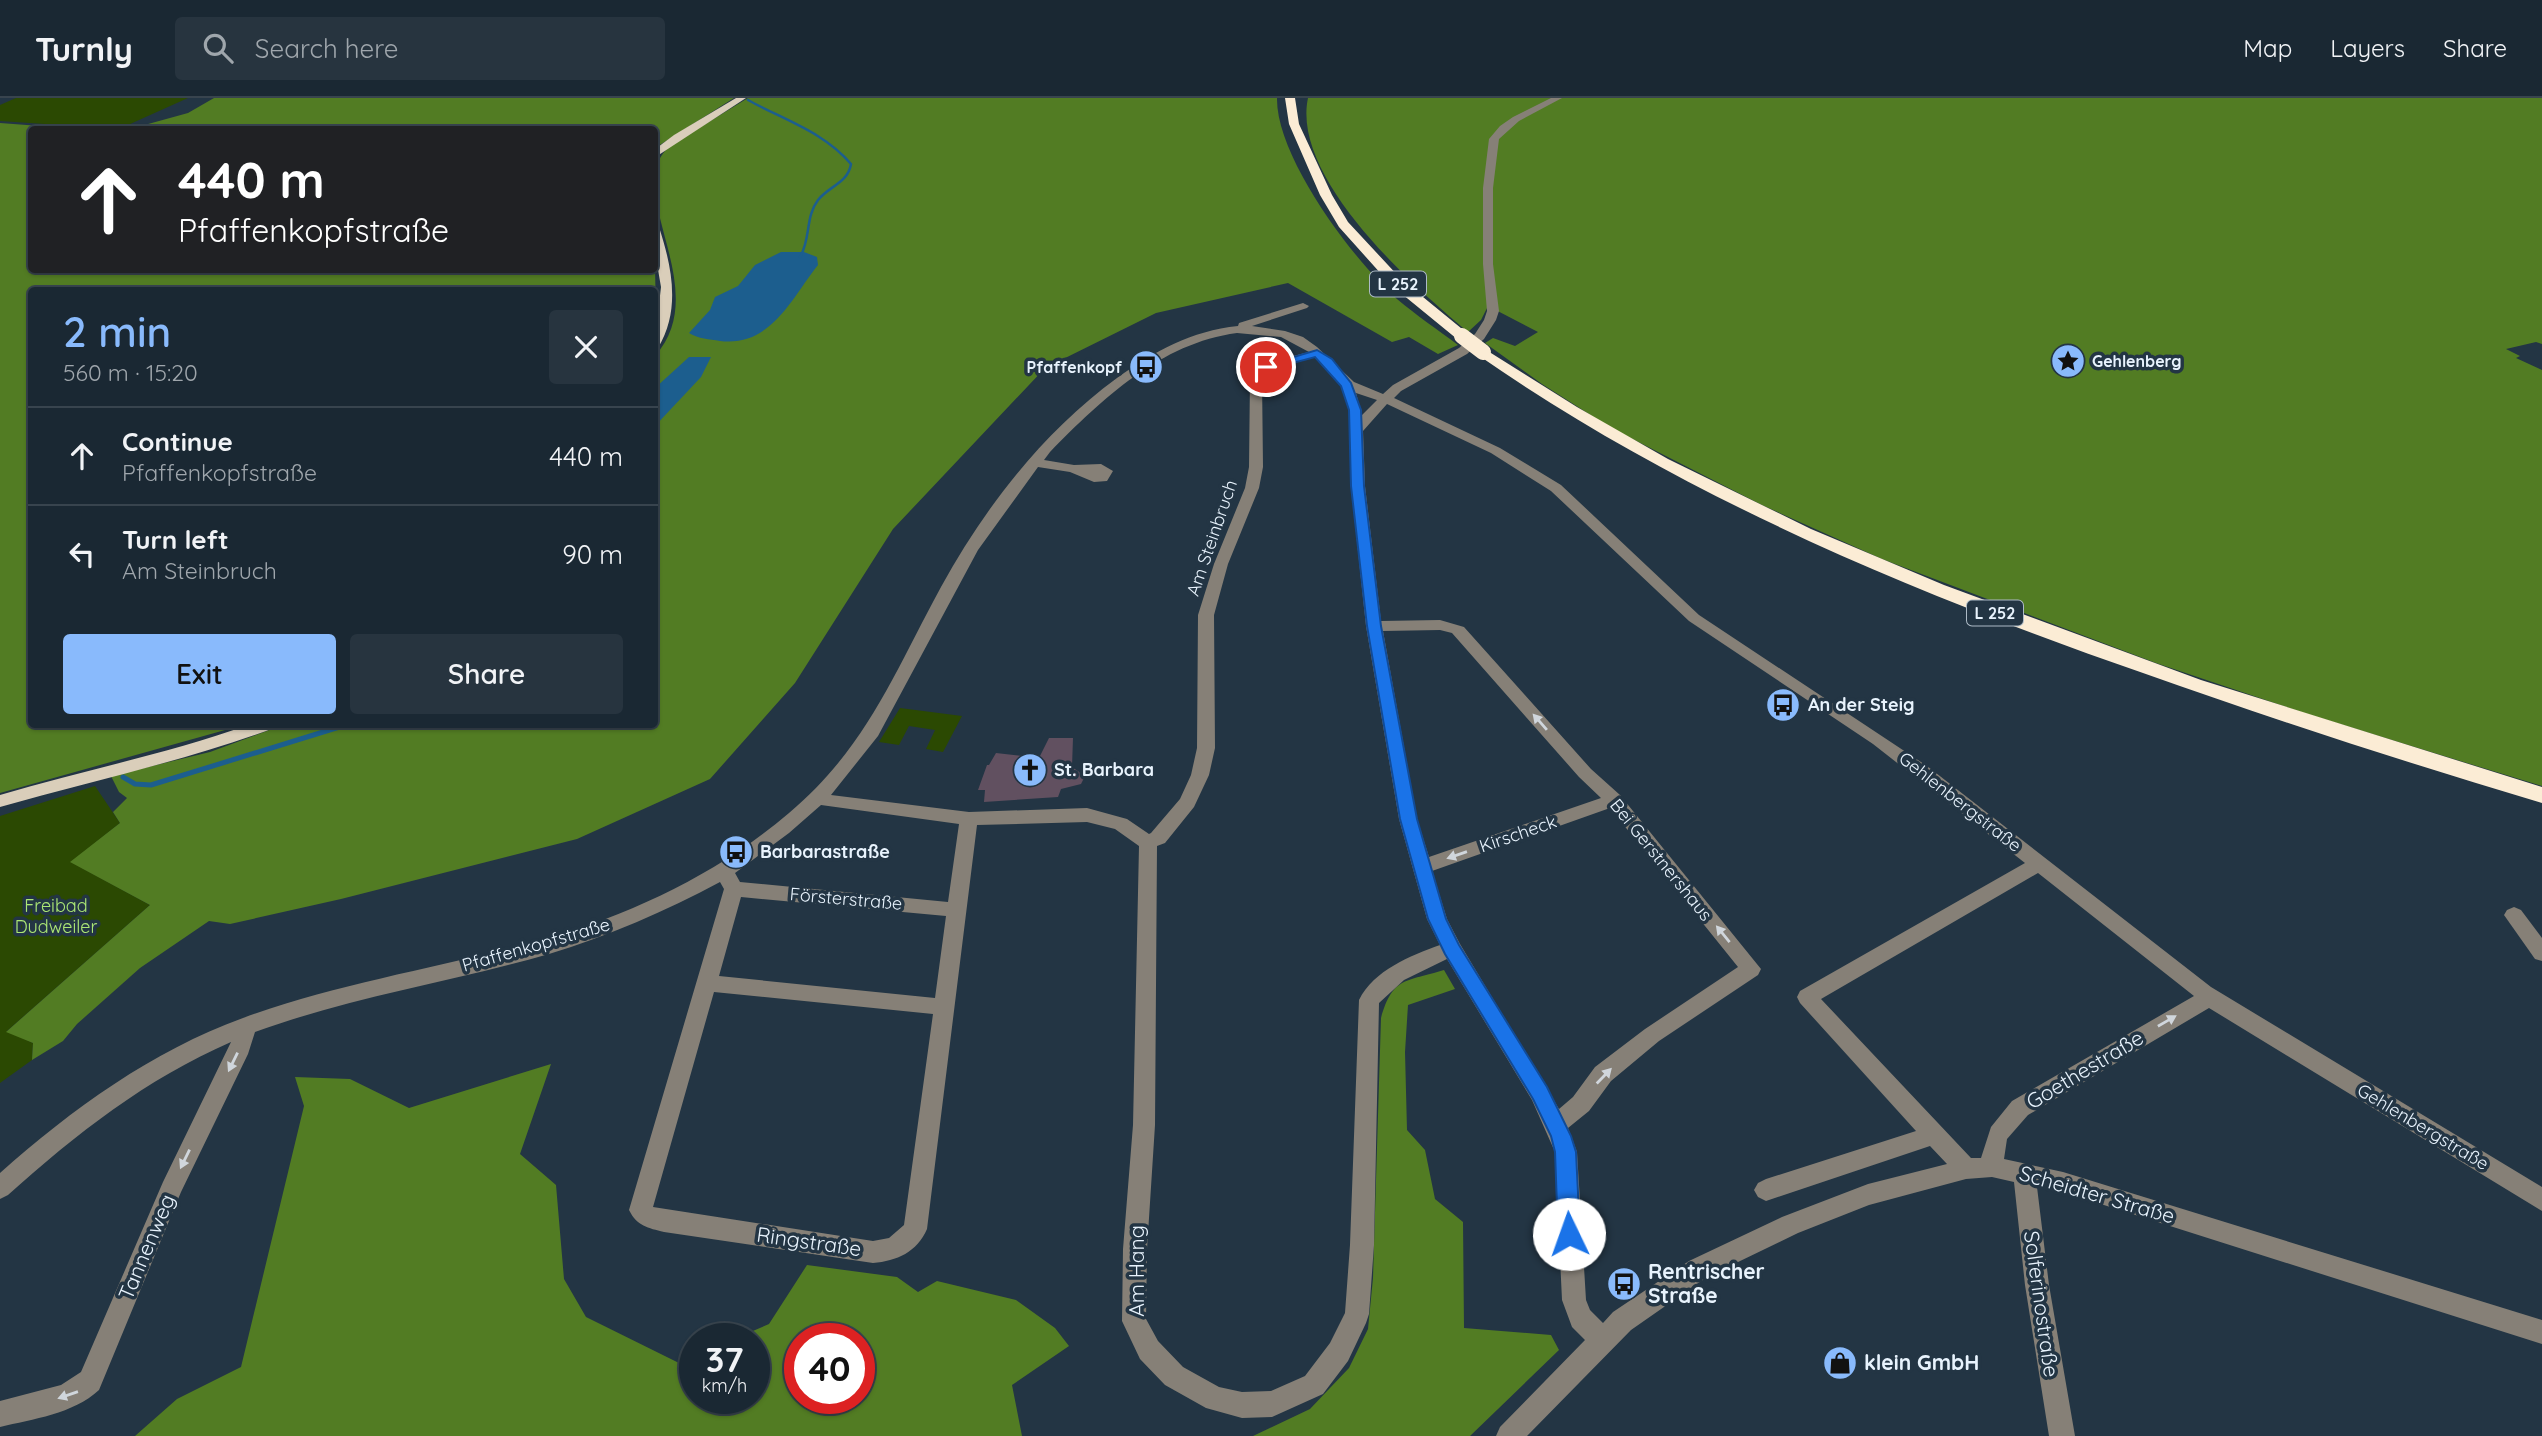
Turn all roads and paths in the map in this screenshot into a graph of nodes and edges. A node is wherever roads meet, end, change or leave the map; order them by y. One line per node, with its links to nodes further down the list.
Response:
1 (741, 98): 6 (main road)
2 (1290, 98): 5 (highway, L 252)
3 (1300, 98): 5 (highway, L 252)
4 (1558, 98): 15 (street)
5 (1299, 134): 21 (highway, L 252, bridge)
6 (658, 152)
7 (658, 238): 11 (main road)
8 (1303, 306): 9 (street, Pfaffenkopfstraße)
9 (1268, 318): 10 (street, Pfaffenkopfstraße); 12 (street, Pfaffenkopfstraße)
10 (1220, 332): 12 (street, Pfaffenkopfstraße); 17 (street, Pfaffenkopfstraße)
11 (658, 336)
12 (1300, 340): 13 (street, Pfaffenkopfstraße)
13 (1317, 353): 14 (street, Pfaffenkopfstraße); 26 (street, Am Steinbruch)
14 (1347, 385): 15 (street, Pfaffenkopfstraße); 16 (street, Pfaffenkopfstraße)
15 (1385, 399): 16 (street); 27 (street, Gehlenbergstraße)
16 (1356, 431): 19 (street)
17 (1035, 462): 18 (street); 22 (street, Pfaffenkopfstraße)
18 (1074, 469)
19 (1374, 626): 23 (street, Bei Gerstnershaus, one-way to 19); 28 (street)
20 (257, 728): 24 (main road)
21 (2542, 795)
22 (819, 798): 25 (street); 29 (street, Pfaffenkopfstraße)
23 (1614, 800): 28 (street, Kirscheck, one-way to 28); 38 (street, Bei Gerstnershaus, one-way to 23)
24 (0, 802)
25 (969, 819): 26 (street); 30 (street, Ringstraße)
26 (1148, 843): 32 (street, Am Hang)
27 (2038, 864): 35 (street, Gehlenbergstraße); 39 (street)
28 (1422, 867): 32 (street)
29 (729, 880): 30 (street, Försterstraße); 34 (street, Ringstraße); 37 (street, Pfaffenkopfstraße)
30 (957, 910): 36 (street, Ringstraße)
31 (2514, 915): 33 (street)
32 (1452, 949): 38 (street)
33 (2542, 953)
34 (706, 983): 36 (street); 36 (street, Ringstraße)
35 (2210, 997): 40 (street, Goethestraße, one-way to 35); 45 (street, Gehlenbergstraße)
36 (944, 1007)
37 (247, 1026): 43 (street, Pfaffenkopfstraße); 48 (street, Tannenweg, one-way to 48)
38 (1556, 1125): 47 (street)
39 (1936, 1133): 41 (street); 44 (street)
40 (1992, 1167): 41 (street, Scheidter Straße); 42 (street, Scheidter Straße)
41 (1966, 1168): 47 (street, Scheidter Straße)
42 (2024, 1172): 46 (street, Scheidter Straße); 50 (street, Solferinostraße)
43 (0, 1188)
44 (1766, 1190)
45 (2542, 1200)
46 (2542, 1332)
47 (1602, 1340): 49 (street, Scheidter Straße)
48 (0, 1414)
49 (1509, 1436)
50 (2062, 1436)

